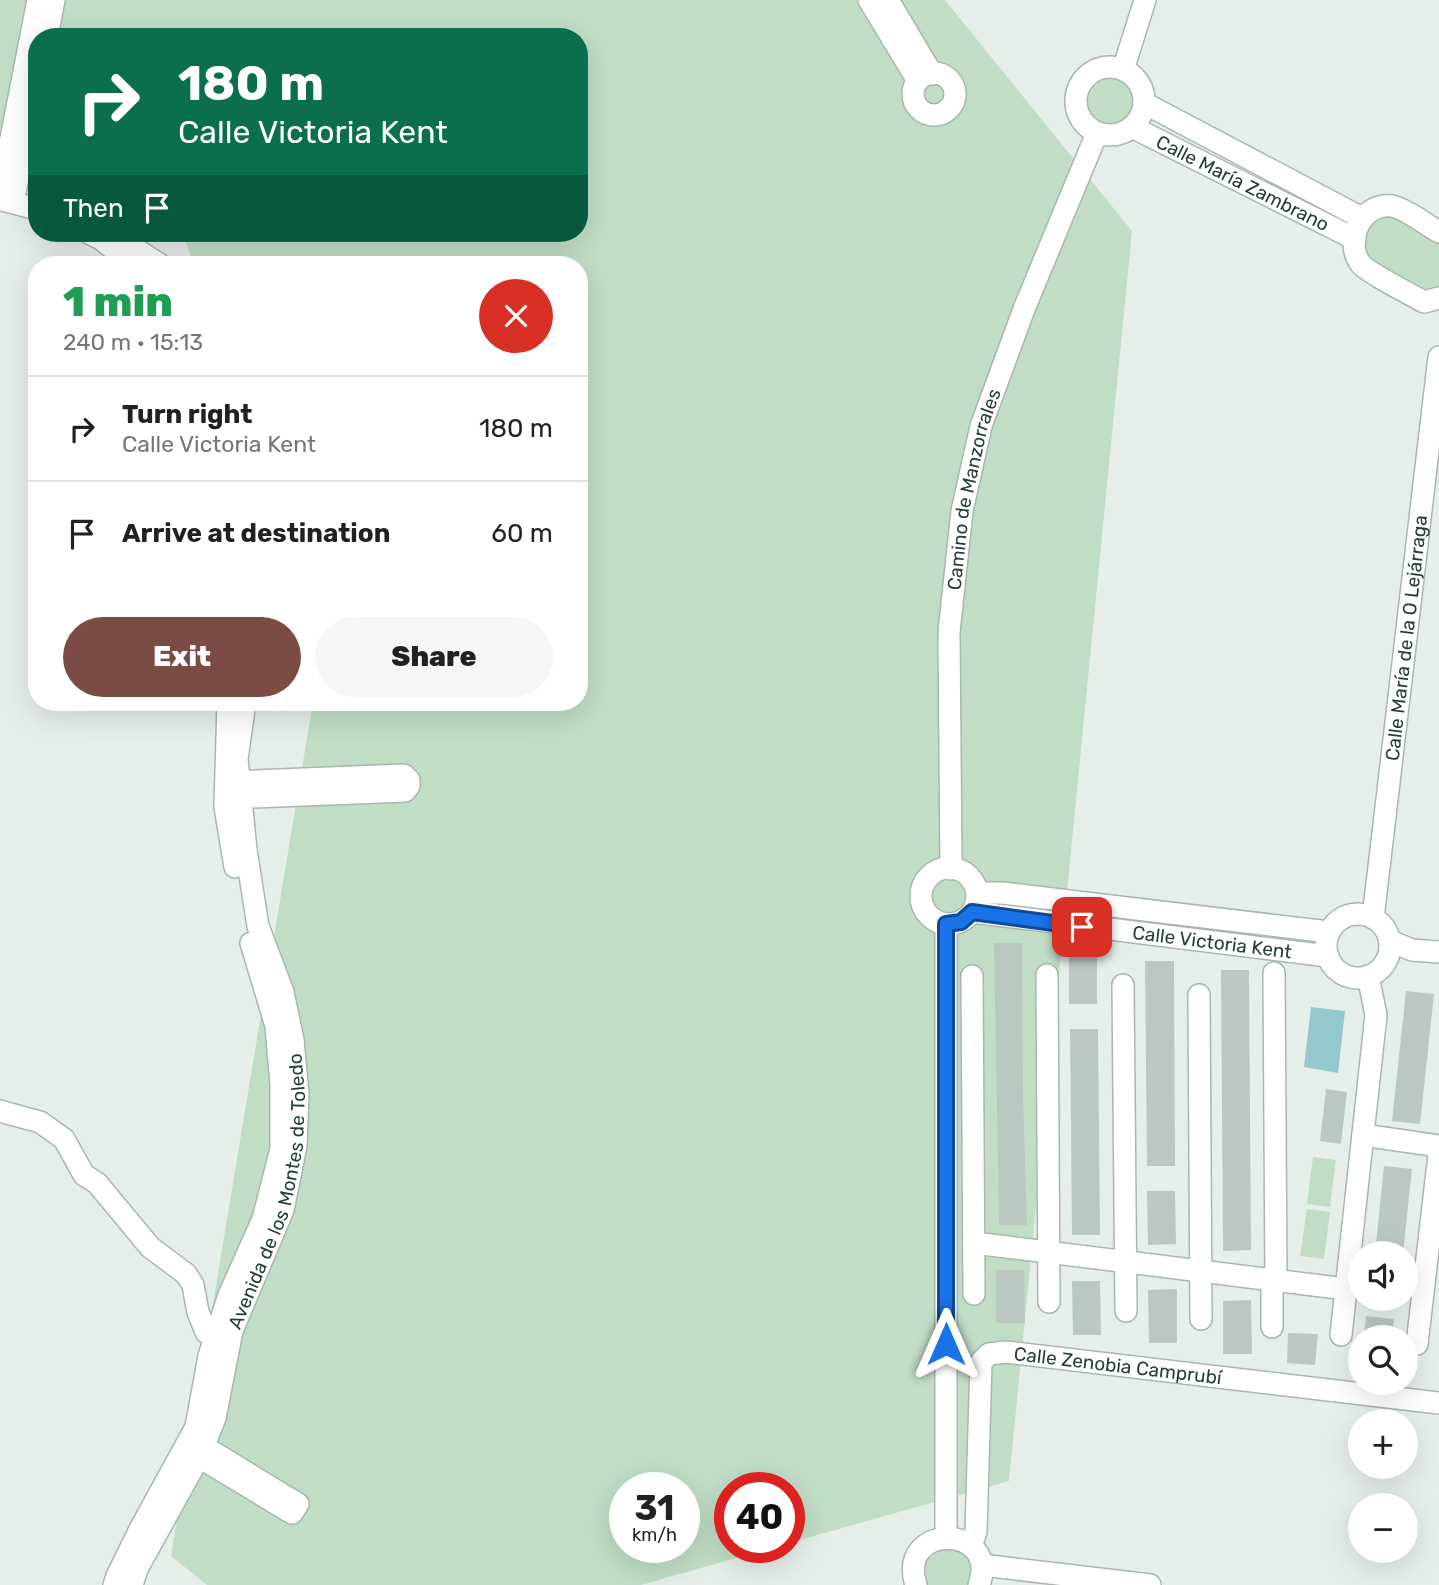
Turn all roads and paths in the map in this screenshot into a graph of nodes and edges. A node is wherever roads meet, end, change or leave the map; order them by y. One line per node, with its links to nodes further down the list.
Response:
1 (38, 0): 6 (street)
2 (54, 0): 7 (street)
3 (869, 0): 4 (street)
4 (888, 0)
5 (1145, 0): 9 (street)
6 (34, 28)
7 (49, 28)
8 (28, 69): 14 (street)
9 (1123, 69): 10 (street); 13 (street)
10 (1144, 103): 12 (street); 16 (street, Calle María Zambrano)
11 (28, 122): 14 (street)
12 (1132, 127): 13 (street); 18 (street, Calle María Zambrano)
13 (1097, 132): 28 (street, Camino de Manzorrales)
14 (10, 193): 15 (street)
15 (28, 204)
16 (1362, 218): 17 (street); 18 (street)
17 (1439, 232)
18 (1355, 239): 23 (street)
19 (105, 242): 21 (street)
20 (125, 242): 22 (street)
21 (122, 256)
22 (147, 256)
23 (1439, 299)
24 (1439, 357): 30 (street, Calle María de la O Lejárraga)
25 (229, 711): 27 (street, Avenida de los Montes de Toledo)
26 (243, 711): 27 (street, Avenida de los Montes de Toledo)
27 (233, 790): 27 (street); 59 (street, Avenida de los Montes de Toledo)
28 (951, 869): 29 (street); 31 (street)
29 (974, 902): 31 (street); 32 (street, Calle Victoria Kent); 35 (street, Calle Victoria Kent)
30 (1373, 918): 32 (street); 33 (street)
31 (946, 924): 62 (street)
32 (1329, 932): 35 (street)
33 (1389, 950): 34 (street); 39 (street)
34 (1439, 952)
35 (1328, 956): 39 (street)
36 (1274, 972): 50 (street)
37 (1047, 975): 47 (street)
38 (972, 976): 46 (street)
39 (1368, 976): 43 (street)
40 (1123, 985): 48 (street)
41 (1199, 995): 49 (street)
42 (0, 1111): 59 (street, Avenida de los Montes de Toledo)
43 (1363, 1135): 44 (street); 51 (street)
44 (1439, 1146)
45 (1439, 1155): 58 (street)
46 (974, 1243): 47 (street); 52 (street)
47 (1048, 1252): 48 (street); 53 (street)
48 (1126, 1262): 49 (street); 54 (street)
49 (1201, 1271): 50 (street); 55 (street)
50 (1274, 1280): 51 (street); 56 (street)
51 (1346, 1289): 57 (street)
52 (974, 1294)
53 (1049, 1302)
54 (1126, 1311)
55 (1201, 1320)
56 (1272, 1327)
57 (1340, 1335)
58 (1418, 1335)
59 (223, 1337): 61 (street, Avenida de los Montes de Toledo)
60 (1439, 1404): 63 (street, Calle Zenobia Camprubí)
61 (194, 1448): 65 (street, Avenida de los Montes de Toledo); 66 (street, Avenida de los Montes de Toledo)
62 (946, 1537): 63 (street); 67 (street)
63 (971, 1546): 64 (street)
64 (981, 1575): 68 (street)
65 (114, 1585)
66 (132, 1585)
67 (916, 1585)
68 (1150, 1585)

